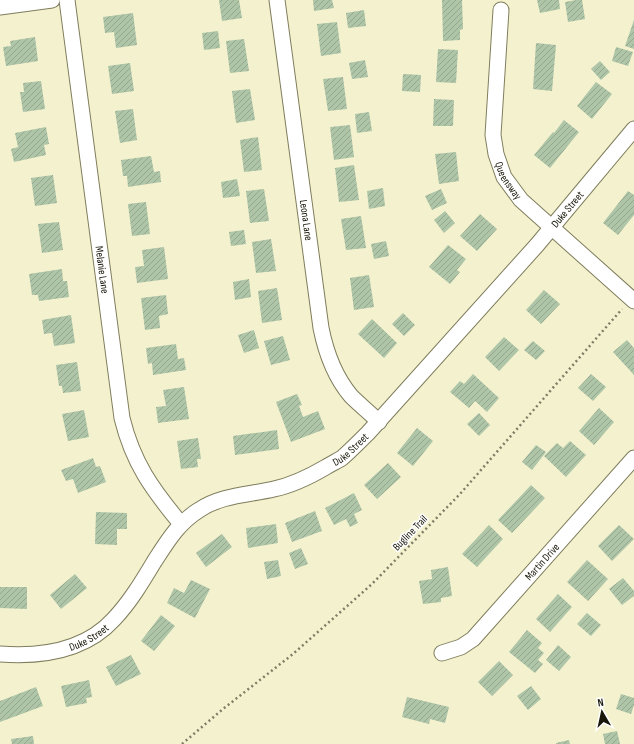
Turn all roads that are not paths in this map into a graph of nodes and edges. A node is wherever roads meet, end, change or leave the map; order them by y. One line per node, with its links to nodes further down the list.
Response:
1 (52, 0): 4 (street)
2 (67, 0): 11 (street, Melanie Lane)
3 (278, 0): 9 (street, Leona Lane)
4 (0, 6)
5 (501, 10): 7 (street, Queensway)
6 (634, 129): 7 (street, Duke Street)
7 (552, 228): 8 (street, Queensway); 9 (street, Duke Street)
8 (629, 304)
9 (379, 422): 11 (street, Duke Street)
10 (634, 458): 12 (street, Martin Drive)
11 (181, 524): 13 (street, Duke Street)
12 (442, 653)
13 (0, 654)

